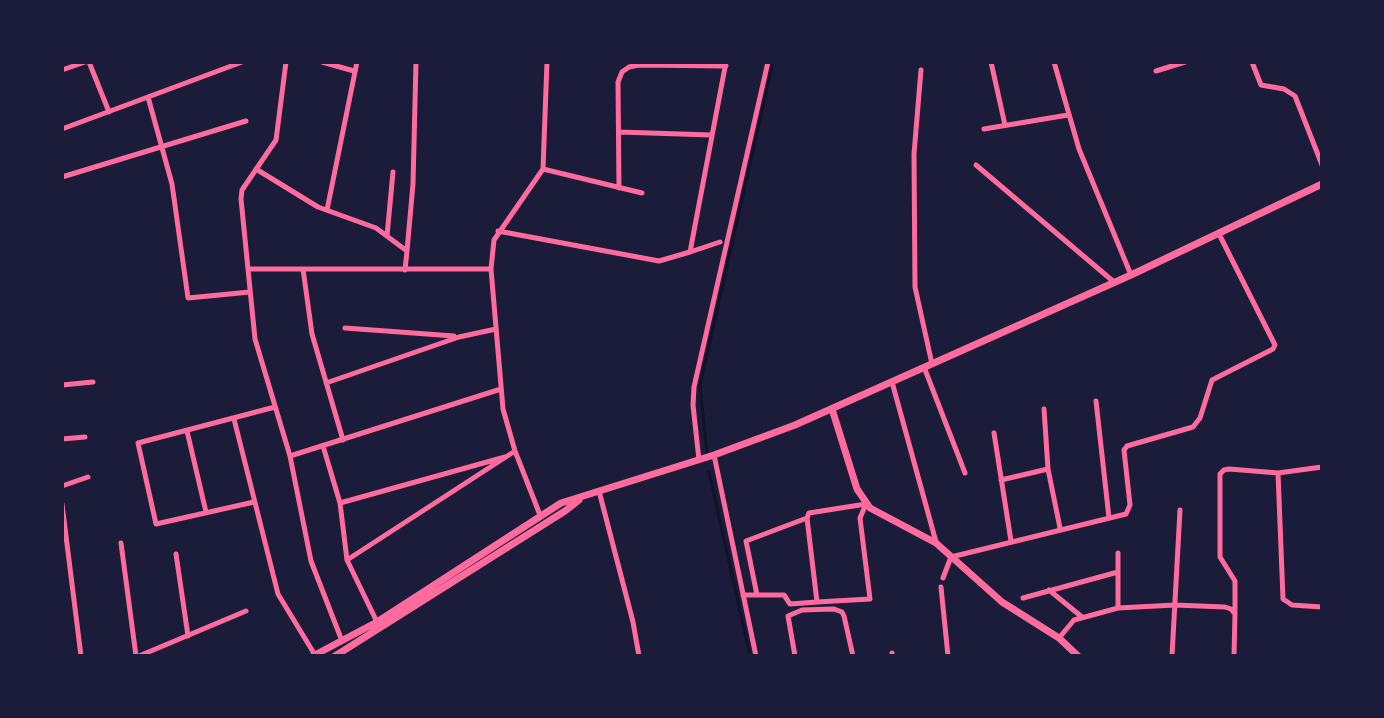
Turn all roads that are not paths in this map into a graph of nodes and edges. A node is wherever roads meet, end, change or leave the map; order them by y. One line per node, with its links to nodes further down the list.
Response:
1 (87, 62): 15 (street); 20 (street)
2 (242, 62): 19 (street)
3 (286, 62): 31 (street)
4 (322, 62): 17 (street)
5 (357, 62): 17 (street)
6 (416, 62): 43 (street)
7 (547, 62): 32 (street)
8 (768, 62): 75 (street)
9 (991, 62): 23 (street)
10 (1054, 62): 21 (street)
11 (1185, 62): 14 (street)
12 (1252, 62): 30 (street)
13 (726, 64): 26 (street); 27 (street)
14 (1174, 64): 18 (street)
15 (62, 70)
16 (921, 70): 55 (street)
17 (354, 71): 38 (street)
18 (1156, 71)
19 (148, 97): 20 (street); 28 (street)
20 (109, 112): 24 (street)
21 (1068, 115): 23 (street); 49 (street)
22 (246, 121): 28 (street)
23 (1005, 125): 25 (street)
24 (62, 129)
25 (984, 129)
26 (619, 132): 27 (street); 36 (street)
27 (711, 135): 44 (street)
28 (163, 146): 34 (street); 51 (street)
29 (976, 165): 50 (street)
30 (1322, 165)
31 (256, 169): 38 (street); 45 (street)
32 (543, 169): 36 (street); 39 (street)
33 (393, 172): 41 (street)
34 (62, 177)
35 (1322, 184): 40 (main road)
36 (619, 188): 37 (street)
37 (642, 193)
38 (327, 210): 41 (street)
39 (498, 231): 44 (street); 47 (street)
40 (1219, 234): 49 (main road); 93 (street)
41 (387, 237): 43 (street)
42 (720, 242): 44 (street)
43 (407, 251): 48 (street)
44 (690, 252)
45 (248, 269): 46 (street); 51 (street)
46 (303, 269): 48 (street); 58 (street)
47 (491, 269): 48 (street); 53 (street)
48 (405, 270)
49 (1131, 275): 50 (main road)
50 (1114, 282): 55 (main road)
51 (250, 292): 62 (street)
52 (345, 328): 54 (street)
53 (496, 329): 54 (street); 60 (street)
54 (459, 337): 58 (street)
55 (928, 366): 57 (main road); 78 (street)
56 (93, 382): 59 (street)
57 (892, 382): 63 (main road); 97 (street)
58 (326, 383): 70 (street)
59 (62, 385)
60 (501, 389): 70 (street); 72 (street)
61 (1096, 401): 93 (street)
62 (275, 407): 65 (street); 74 (street)
63 (832, 409): 73 (main road); 88 (main road)
64 (1044, 409): 77 (street)
65 (234, 419): 66 (street); 85 (street)
66 (187, 431): 90 (street); 90 (street)
67 (994, 433): 81 (street)
68 (85, 437): 69 (street)
69 (62, 439)
70 (343, 440): 71 (street)
71 (323, 446): 74 (street); 86 (street)
72 (513, 453): 86 (street); 91 (street); 101 (street)
73 (714, 455): 75 (main road); 106 (street)
74 (290, 456): 119 (street)
75 (699, 460): 83 (main road)
76 (1322, 467): 79 (street)
77 (1048, 469): 81 (street); 94 (street)
78 (965, 473)
79 (1278, 473): 111 (street); 114 (street)
80 (88, 477): 82 (street)
81 (1001, 480): 95 (street)
82 (62, 486)
83 (599, 491): 84 (main road); 124 (street)
84 (584, 496): 91 (main road); 123 (main road)
85 (254, 502): 90 (street); 122 (street)
86 (340, 503): 101 (street)
87 (62, 504): 120 (street)
88 (866, 504): 92 (street); 97 (main road); 109 (street)
89 (1180, 510): 110 (street)
90 (206, 512)
91 (540, 515): 116 (main road)
92 (807, 518): 107 (street); 109 (street)
93 (1109, 518): 94 (street)
94 (1060, 528): 95 (street)
95 (1011, 541): 100 (street)
96 (121, 543): 121 (street)
97 (936, 543): 100 (main road)
98 (1118, 553): 102 (street)
99 (176, 554): 117 (street)
100 (951, 557): 103 (street); 118 (main road)
101 (347, 560): 116 (street)
102 (1118, 572): 105 (street); 112 (street)
103 (943, 578)
104 (941, 587): 128 (street)
105 (1048, 589): 108 (street); 115 (street)
106 (743, 595): 107 (street); 125 (street)
107 (757, 595): 109 (street)
108 (1023, 598)
109 (817, 602)
110 (1175, 605): 112 (street); 114 (street); 130 (street)
111 (1322, 607)
112 (1118, 608): 115 (street)
113 (246, 611): 117 (street)
114 (1235, 614): 131 (street)
115 (1082, 617): 118 (street)
116 (377, 622): 119 (main road)
117 (188, 636): 121 (street)
118 (1059, 638): 129 (main road)
119 (342, 641): 122 (main road)
120 (81, 656)
121 (137, 656)
122 (314, 656)
123 (335, 656)
124 (639, 656)
125 (756, 656)
126 (795, 656): 127 (street)
127 (853, 656)
128 (948, 656)
129 (1078, 656)
130 (1172, 656)
131 (1234, 656)

